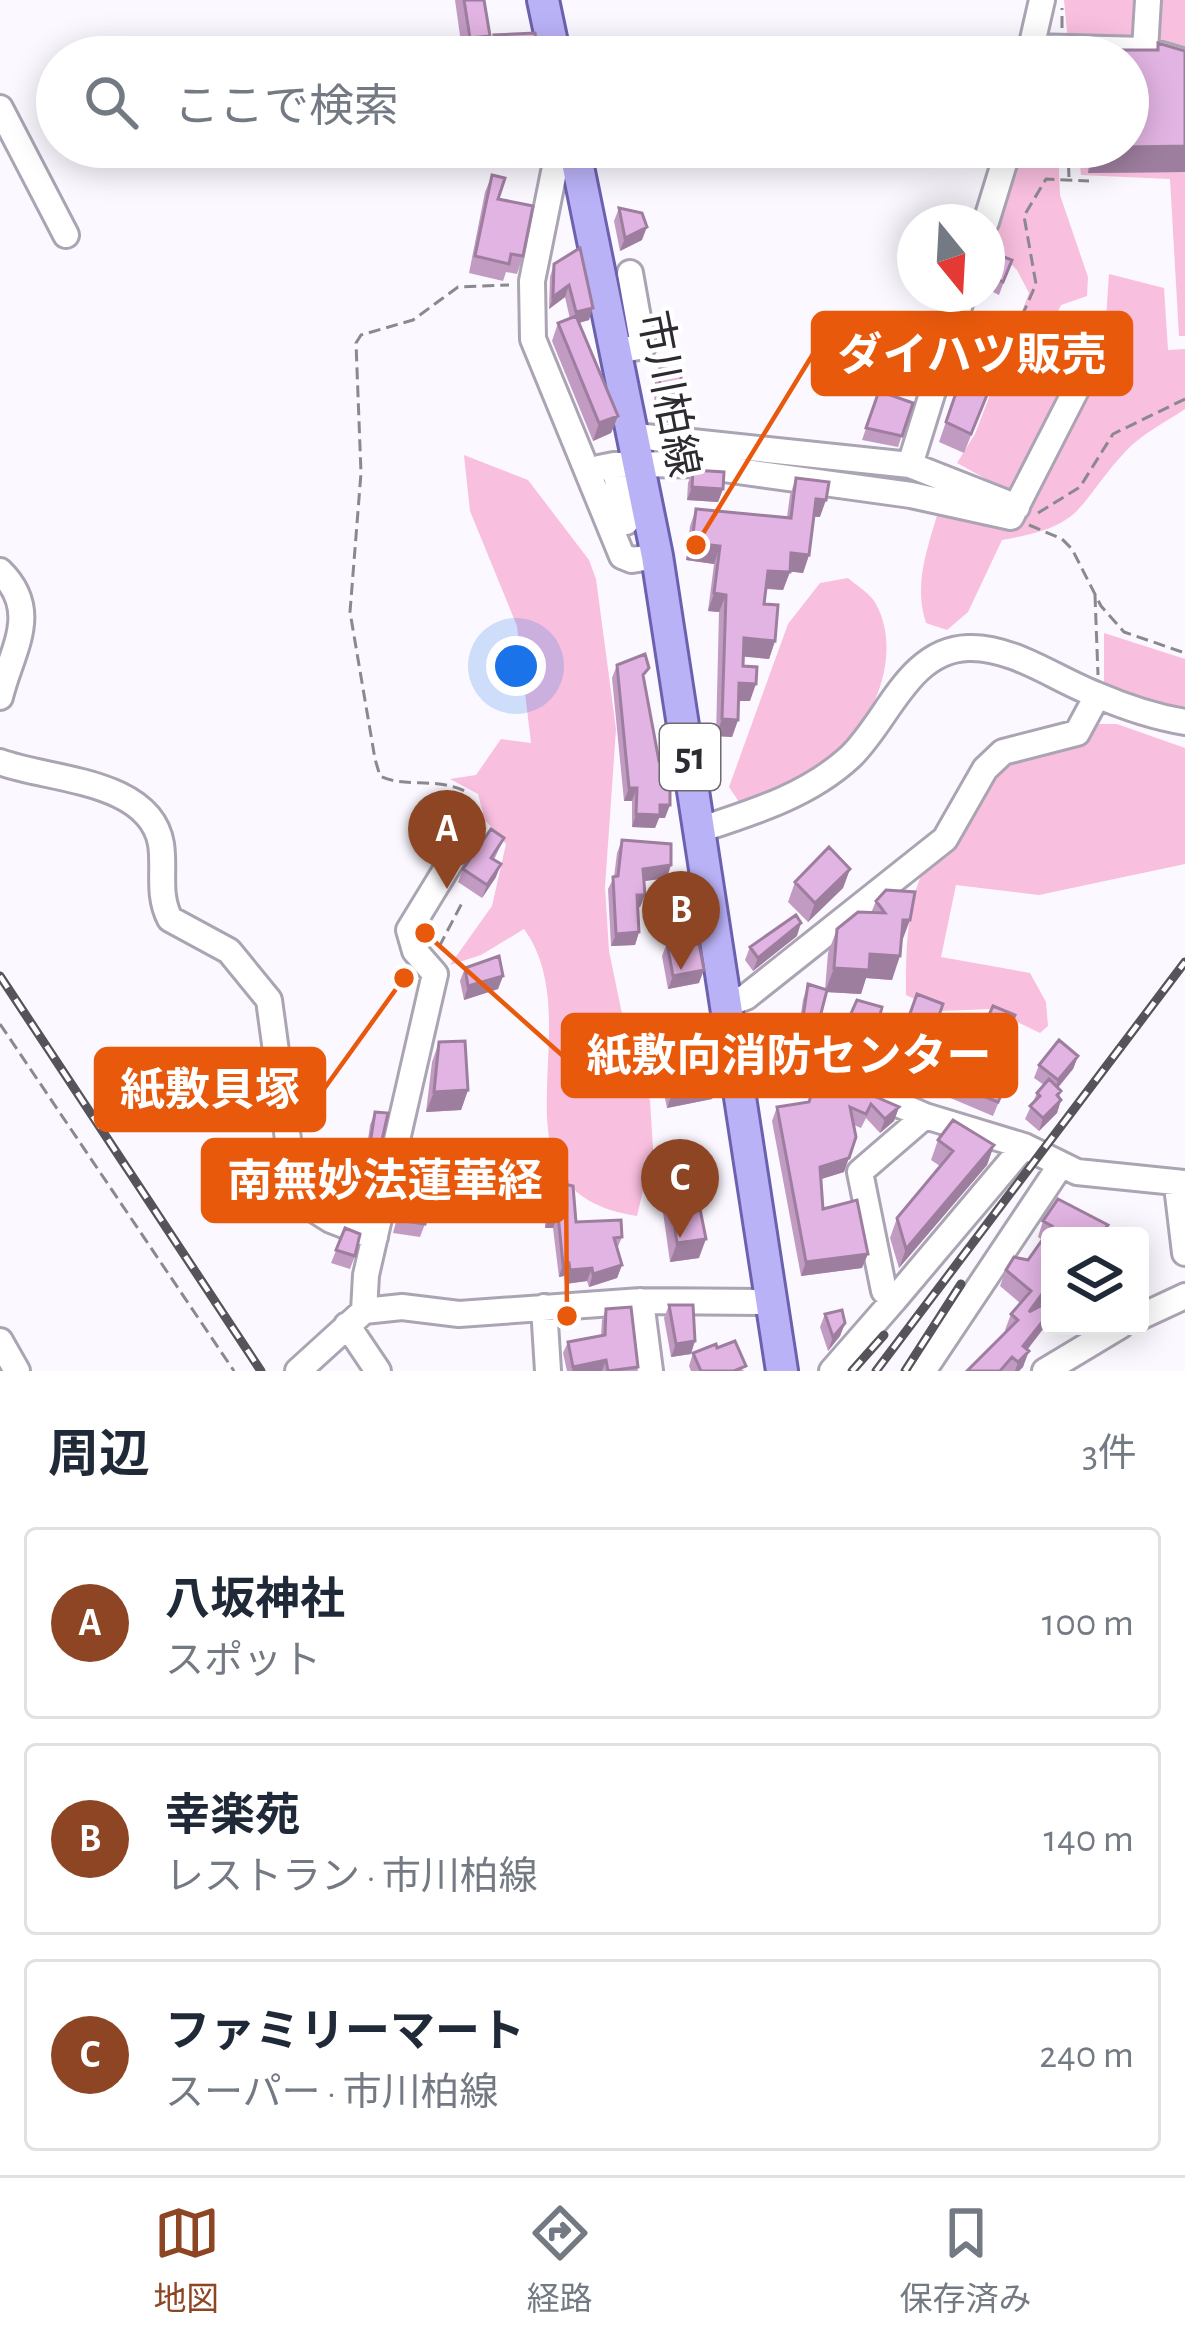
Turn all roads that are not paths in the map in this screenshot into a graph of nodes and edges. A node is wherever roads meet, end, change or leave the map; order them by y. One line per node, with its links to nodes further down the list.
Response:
1 (543, 0): 4 (main road)
2 (1042, 0): 5 (street)
3 (1148, 0): 6 (street)
4 (551, 36)
5 (1034, 36)
6 (1146, 36)
7 (1149, 51): 8 (street)
8 (1185, 62)
9 (0, 108): 14 (street)
10 (555, 168): 22 (street)
11 (579, 168): 18 (main road, 市川柏線 / 51)
12 (1003, 168): 13 (street)
13 (992, 204)
14 (66, 235)
15 (630, 273): 18 (street)
16 (957, 312): 21 (street)
17 (1097, 350): 23 (street)
18 (618, 351): 19 (main road, 市川柏線 / 51)
19 (636, 436): 21 (street); 25 (main road, 市川柏線 / 51)
20 (614, 465): 22 (street); 23 (street); 24 (street)
21 (910, 465): 23 (street)
22 (585, 471): 24 (street)
23 (1017, 507)
24 (624, 523): 25 (street)
25 (657, 556): 31 (main road, 市川柏線 / 51)
26 (0, 571): 28 (street)
27 (1097, 695): 29 (street); 31 (street); 33 (street)
28 (0, 698)
29 (1185, 722)
30 (0, 762): 39 (street)
31 (702, 829): 33 (main road, 市川柏線 / 51)
32 (461, 845): 39 (street)
33 (727, 1004): 34 (main road, 市川柏線 / 51)
34 (736, 1059): 35 (street); 44 (main road, 市川柏線 / 51)
35 (925, 1115): 36 (street); 42 (street)
36 (1024, 1146): 37 (street); 42 (street)
37 (1060, 1166): 38 (street); 57 (street)
38 (1181, 1185): 40 (street)
39 (375, 1237): 47 (street)
40 (1185, 1253)
41 (1185, 1296): 46 (street)
42 (894, 1300): 56 (street)
43 (641, 1301): 44 (street); 45 (street); 54 (street)
44 (772, 1302): 55 (main road, 市川柏線 / 51)
45 (544, 1307): 47 (street); 53 (street)
46 (1149, 1313)
47 (356, 1318): 51 (street); 52 (street)
48 (1105, 1335): 58 (street)
49 (0, 1341): 50 (street)
50 (17, 1371)
51 (298, 1371)
52 (379, 1371)
53 (548, 1371)
54 (650, 1371)
55 (782, 1371)
56 (832, 1371)
57 (923, 1371)
58 (1046, 1371)

